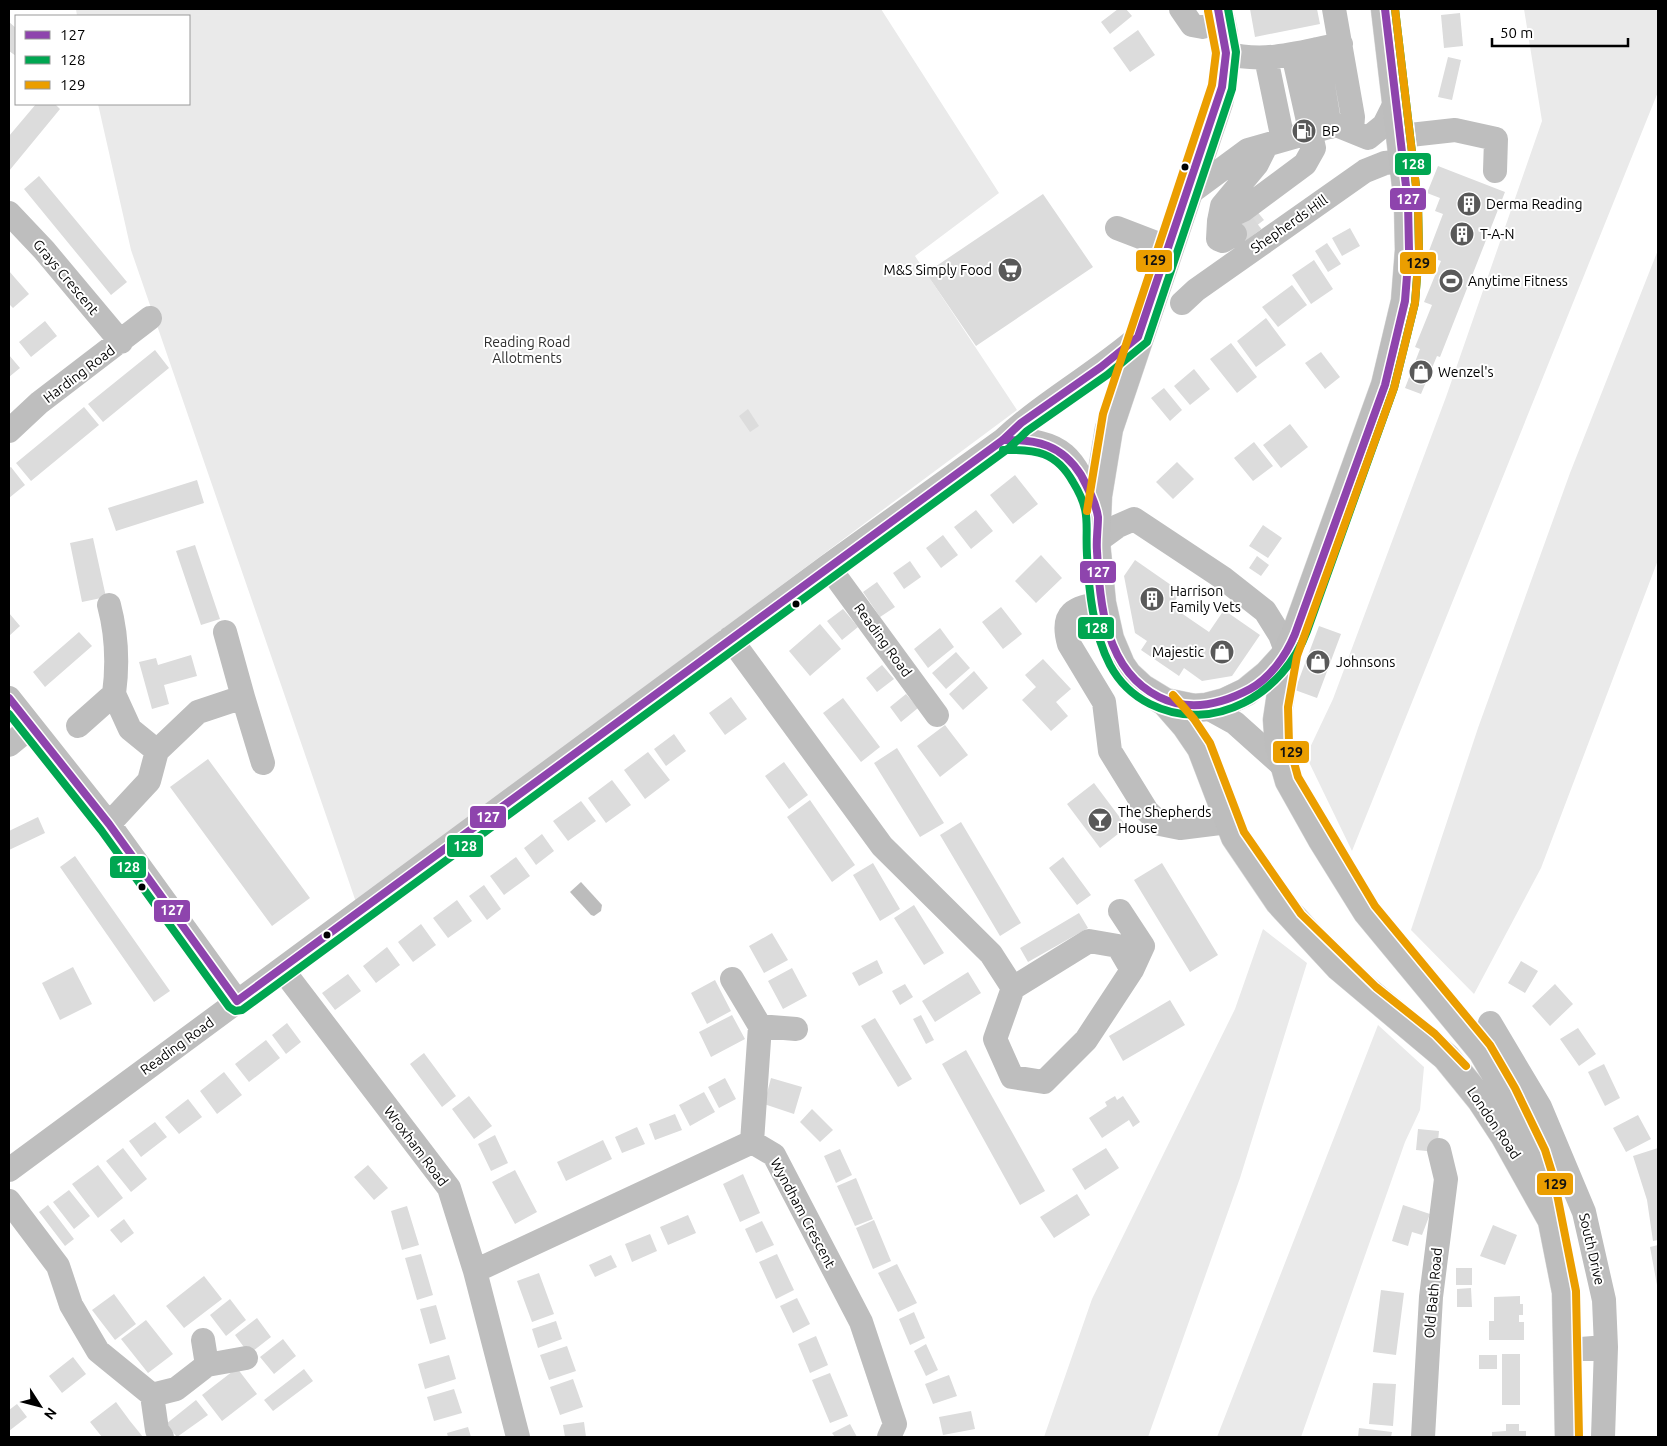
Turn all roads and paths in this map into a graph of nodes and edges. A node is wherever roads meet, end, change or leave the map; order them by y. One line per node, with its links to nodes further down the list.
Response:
1 (1181, 9): 4 (street)
2 (1334, 9): 5 (street)
3 (1385, 9): 10 (main road)
4 (1211, 18): 7 (main road, London Road)
5 (1341, 44): 6 (street); 11 (street)
6 (1317, 49): 8 (street); 11 (street)
7 (1226, 53): 9 (street); 15 (main road, London Road)
8 (1293, 54): 9 (street); 11 (street)
9 (1266, 58): 12 (street)
10 (1395, 102): 11 (street); 13 (main road)
11 (1326, 134): 12 (street); 12 (street); 17 (street)
12 (1274, 143): 15 (street)
13 (1403, 149): 14 (street, Shepherds Hill); 20 (street, Shepherds Hill); 33 (main road)
14 (1495, 171)
15 (1187, 195): 19 (main road, London Road)
16 (9, 213): 23 (street, Grays Crescent)
17 (1260, 215)
18 (1117, 228): 19 (street)
19 (1169, 248): 22 (main road, London Road)
20 (1182, 303)
21 (150, 318): 23 (street, Harding Road)
22 (1138, 337): 25 (street, Reading Road); 26 (main road, London Road)
23 (121, 342): 24 (street, Harding Road)
24 (9, 431)
25 (1003, 440): 26 (street); 28 (street, Reading Road)
26 (1097, 513): 27 (main road, London Road)
27 (1096, 542): 29 (main road, London Road); 33 (street)
28 (828, 566): 32 (street, Reading Road); 39 (street, Reading Road)
29 (1102, 602): 37 (main road, London Road); 46 (street)
30 (109, 605): 34 (street)
31 (225, 632): 35 (street)
32 (730, 638): 49 (street, Reading Road); 52 (street)
33 (1287, 653): 38 (main road); 45 (main road)
34 (114, 694): 40 (street); 43 (street)
35 (243, 697): 43 (street); 44 (street)
36 (9, 698): 41 (street)
37 (1165, 702): 38 (main road); 46 (main road, London Road)
38 (1206, 707): 45 (street)
39 (938, 715)
40 (78, 726)
41 (31, 727): 42 (street); 47 (street)
42 (9, 745)
43 (157, 751): 47 (street)
44 (263, 763)
45 (1287, 774): 61 (main road)
46 (1228, 822): 61 (main road, London Road)
47 (109, 824): 53 (street)
48 (1120, 911): 50 (street)
49 (282, 968): 53 (street, Reading Road); 62 (street, Wroxham Road)
50 (1132, 970): 52 (street); 52 (street)
51 (732, 980): 55 (street)
52 (1012, 988)
53 (237, 1001): 59 (street, Reading Road)
54 (1490, 1023): 64 (street, South Drive)
55 (760, 1026): 56 (street); 57 (street)
56 (796, 1029)
57 (752, 1142): 62 (street); 71 (street, Wyndham Crescent)
58 (1439, 1150): 72 (street, Old Bath Road)
59 (9, 1170)
60 (9, 1201): 68 (street)
61 (1551, 1219): 65 (main road)
62 (475, 1271): 70 (street, Wroxham Road)
63 (204, 1340): 67 (street)
64 (1606, 1347): 65 (street); 74 (street, South Drive)
65 (1568, 1350): 73 (main road)
66 (246, 1358): 67 (street)
67 (207, 1365): 68 (street)
68 (152, 1395): 69 (street)
69 (162, 1437)
70 (518, 1437)
71 (889, 1437)
72 (1423, 1437)
73 (1569, 1437)
74 (1603, 1437)

